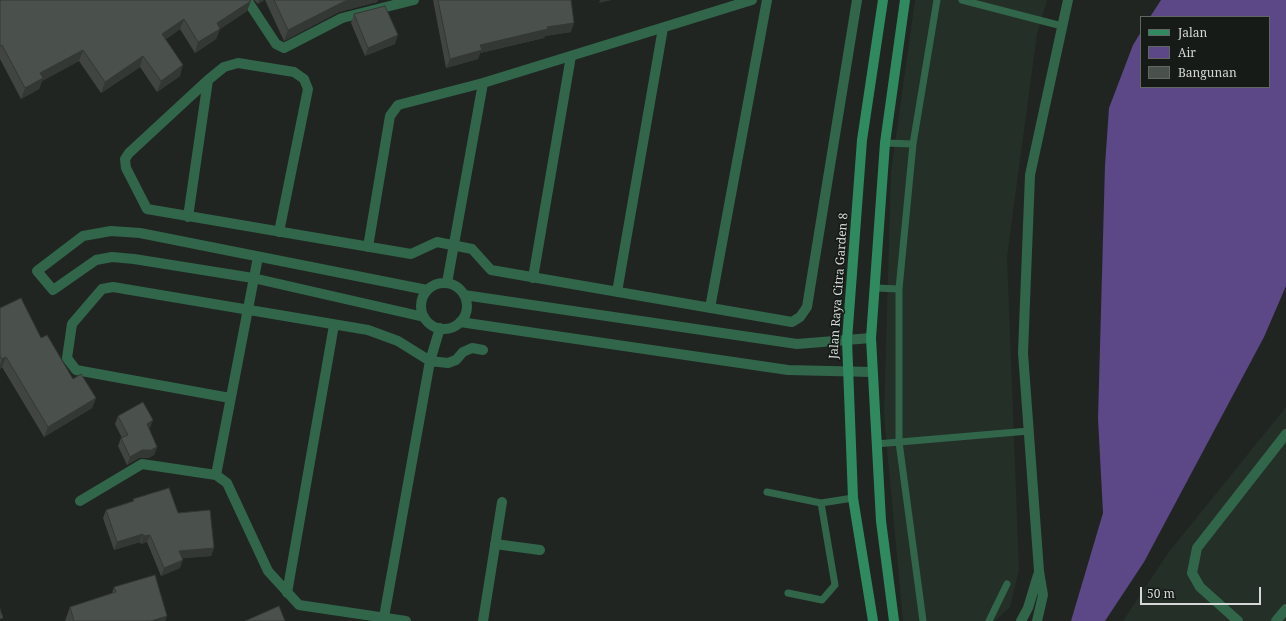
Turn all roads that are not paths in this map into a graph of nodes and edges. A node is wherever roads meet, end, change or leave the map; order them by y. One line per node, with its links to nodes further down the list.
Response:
1 (247, 0): 2 (street)
2 (414, 0)
3 (752, 0): 12 (street)
4 (767, 0): 31 (street)
5 (857, 0): 31 (street)
6 (883, 0): 38 (street, Jalan Raya Citra Garden 8)
7 (905, 0): 16 (street)
8 (937, 0): 17 (lane)
9 (962, 0): 11 (lane)
10 (1068, 0): 11 (street)
11 (1062, 26): 44 (street)
12 (663, 28): 13 (street); 29 (street)
13 (570, 56): 15 (street); 24 (street)
14 (208, 80): 18 (street); 18 (street); 19 (street)
15 (482, 83): 20 (street); 21 (street)
16 (885, 143): 17 (lane); 26 (street)
17 (913, 144): 27 (lane)
18 (188, 217): 19 (street)
19 (279, 232): 21 (street)
20 (454, 245): 21 (street); 24 (street); 25 (street)
21 (368, 247)
22 (258, 256): 23 (street); 23 (street); 28 (street)
23 (253, 278): 32 (street); 33 (street)
24 (533, 278): 29 (street)
25 (447, 283): 28 (street); 30 (street)
26 (876, 288): 27 (lane); 37 (street)
27 (899, 289): 46 (lane)
28 (427, 290): 33 (street)
29 (617, 292): 31 (street)
30 (464, 295): 34 (street); 38 (street)
31 (710, 308)
32 (247, 310): 35 (street); 43 (street); 43 (street)
33 (424, 317): 36 (street)
34 (460, 322): 36 (street); 41 (street)
35 (334, 325): 40 (street); 58 (street)
36 (440, 328): 40 (street)
37 (871, 338): 38 (street); 42 (street)
38 (847, 340): 41 (street, Jalan Raya Citra Garden 8)
39 (483, 350): 40 (street)
40 (430, 361): 61 (street)
41 (847, 372): 42 (street); 50 (street, Jalan Raya Citra Garden 8)
42 (872, 372): 47 (street)
43 (230, 398): 48 (street)
44 (1029, 431): 46 (lane); 56 (street)
45 (1286, 434): 70 (street)
46 (899, 442): 47 (lane); 66 (lane)
47 (876, 444): 65 (street)
48 (216, 475): 51 (street); 58 (street)
49 (767, 492): 53 (lane)
50 (853, 498): 53 (lane); 64 (street, Jalan Raya Citra Garden 8)
51 (80, 501)
52 (502, 502): 54 (street)
53 (821, 502): 59 (lane)
54 (495, 544): 55 (street); 63 (street)
55 (540, 550)
56 (1039, 571): 68 (street); 69 (street)
57 (1007, 584): 67 (lane)
58 (287, 593): 61 (street)
59 (788, 593)
60 (1286, 609): 71 (street)
61 (384, 617): 62 (street)
62 (406, 621)
63 (483, 621)
64 (873, 621)
65 (894, 621)
66 (923, 621)
67 (989, 621)
68 (1021, 621)
69 (1038, 621)
70 (1238, 621)
71 (1276, 621)

